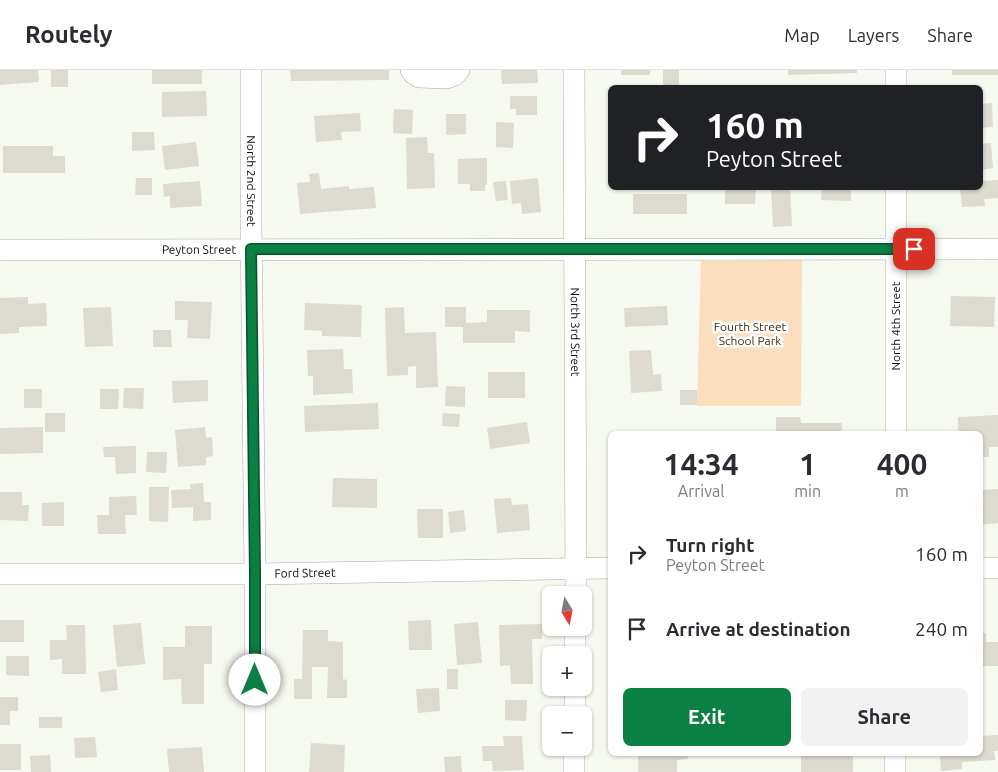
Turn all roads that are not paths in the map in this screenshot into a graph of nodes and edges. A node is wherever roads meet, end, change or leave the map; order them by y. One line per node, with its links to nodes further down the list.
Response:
1 (251, 70): 8 (street, North 2nd Street)
2 (411, 70): 3 (street)
3 (459, 70)
4 (574, 70): 9 (street, North 3rd Street)
5 (896, 70): 6 (street)
6 (896, 85)
7 (896, 190): 10 (street, North 4th Street)
8 (251, 249): 9 (street, Peyton Street); 12 (street, Peyton Street); 19 (street, North 2nd Street)
9 (574, 249): 10 (street, Peyton Street); 14 (street, North 3rd Street)
10 (896, 249): 11 (street, Peyton Street); 13 (street, North 4th Street)
11 (998, 249)
12 (0, 250)
13 (896, 431)
14 (576, 568): 15 (street, Ford Street); 19 (street, Ford Street); 20 (street, North 3rd Street)
15 (608, 568)
16 (983, 568): 17 (street)
17 (998, 568)
18 (0, 574): 19 (street, Ford Street)
19 (255, 574): 23 (street, North 2nd Street)
20 (576, 586)
21 (574, 756): 24 (street)
22 (895, 756): 25 (street)
23 (255, 772)
24 (574, 772)
25 (895, 772)

